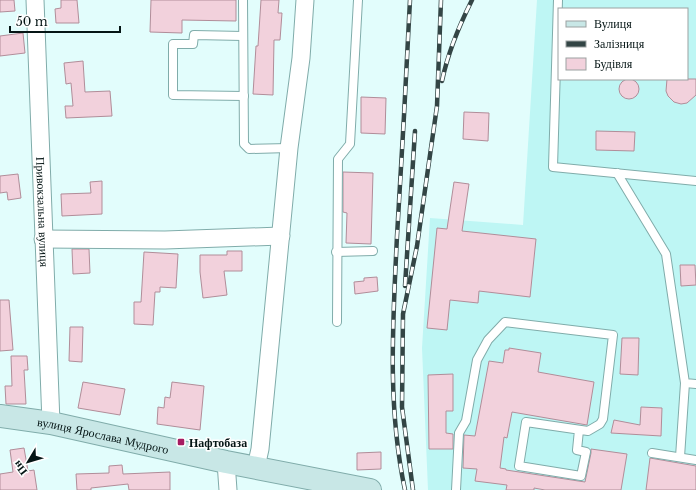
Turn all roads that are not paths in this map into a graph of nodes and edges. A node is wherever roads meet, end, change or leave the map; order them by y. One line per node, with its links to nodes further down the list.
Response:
1 (35, 0): 12 (street, Привокзальна вулиця)
2 (243, 0): 6 (lane)
3 (305, 0): 8 (street)
4 (358, 0): 14 (lane)
5 (558, 0): 9 (lane)
6 (243, 36): 7 (lane); 7 (lane)
7 (244, 96): 8 (lane)
8 (289, 148): 11 (street)
9 (617, 173): 10 (lane); 16 (lane)
10 (696, 181)
11 (281, 236): 12 (street); 25 (street)
12 (43, 239): 19 (street, Привокзальна вулиця)
13 (374, 251): 14 (lane)
14 (336, 252): 15 (lane)
15 (336, 322)
16 (685, 383): 17 (lane); 22 (lane)
17 (696, 384)
18 (0, 416): 19 (main road, вулиця Ярослава Мудрого)
19 (51, 424): 24 (main road, вулиця Ярослава Мудрого)
20 (579, 430): 20 (lane); 28 (lane)
21 (652, 453): 22 (lane)
22 (680, 457): 23 (lane)
23 (696, 460)
24 (226, 462): 25 (main road, вулиця Ярослава Мудрого); 26 (street)
25 (256, 467): 27 (main road, вулиця Ярослава Мудрого)
26 (228, 490)
27 (370, 490)
28 (456, 490)

